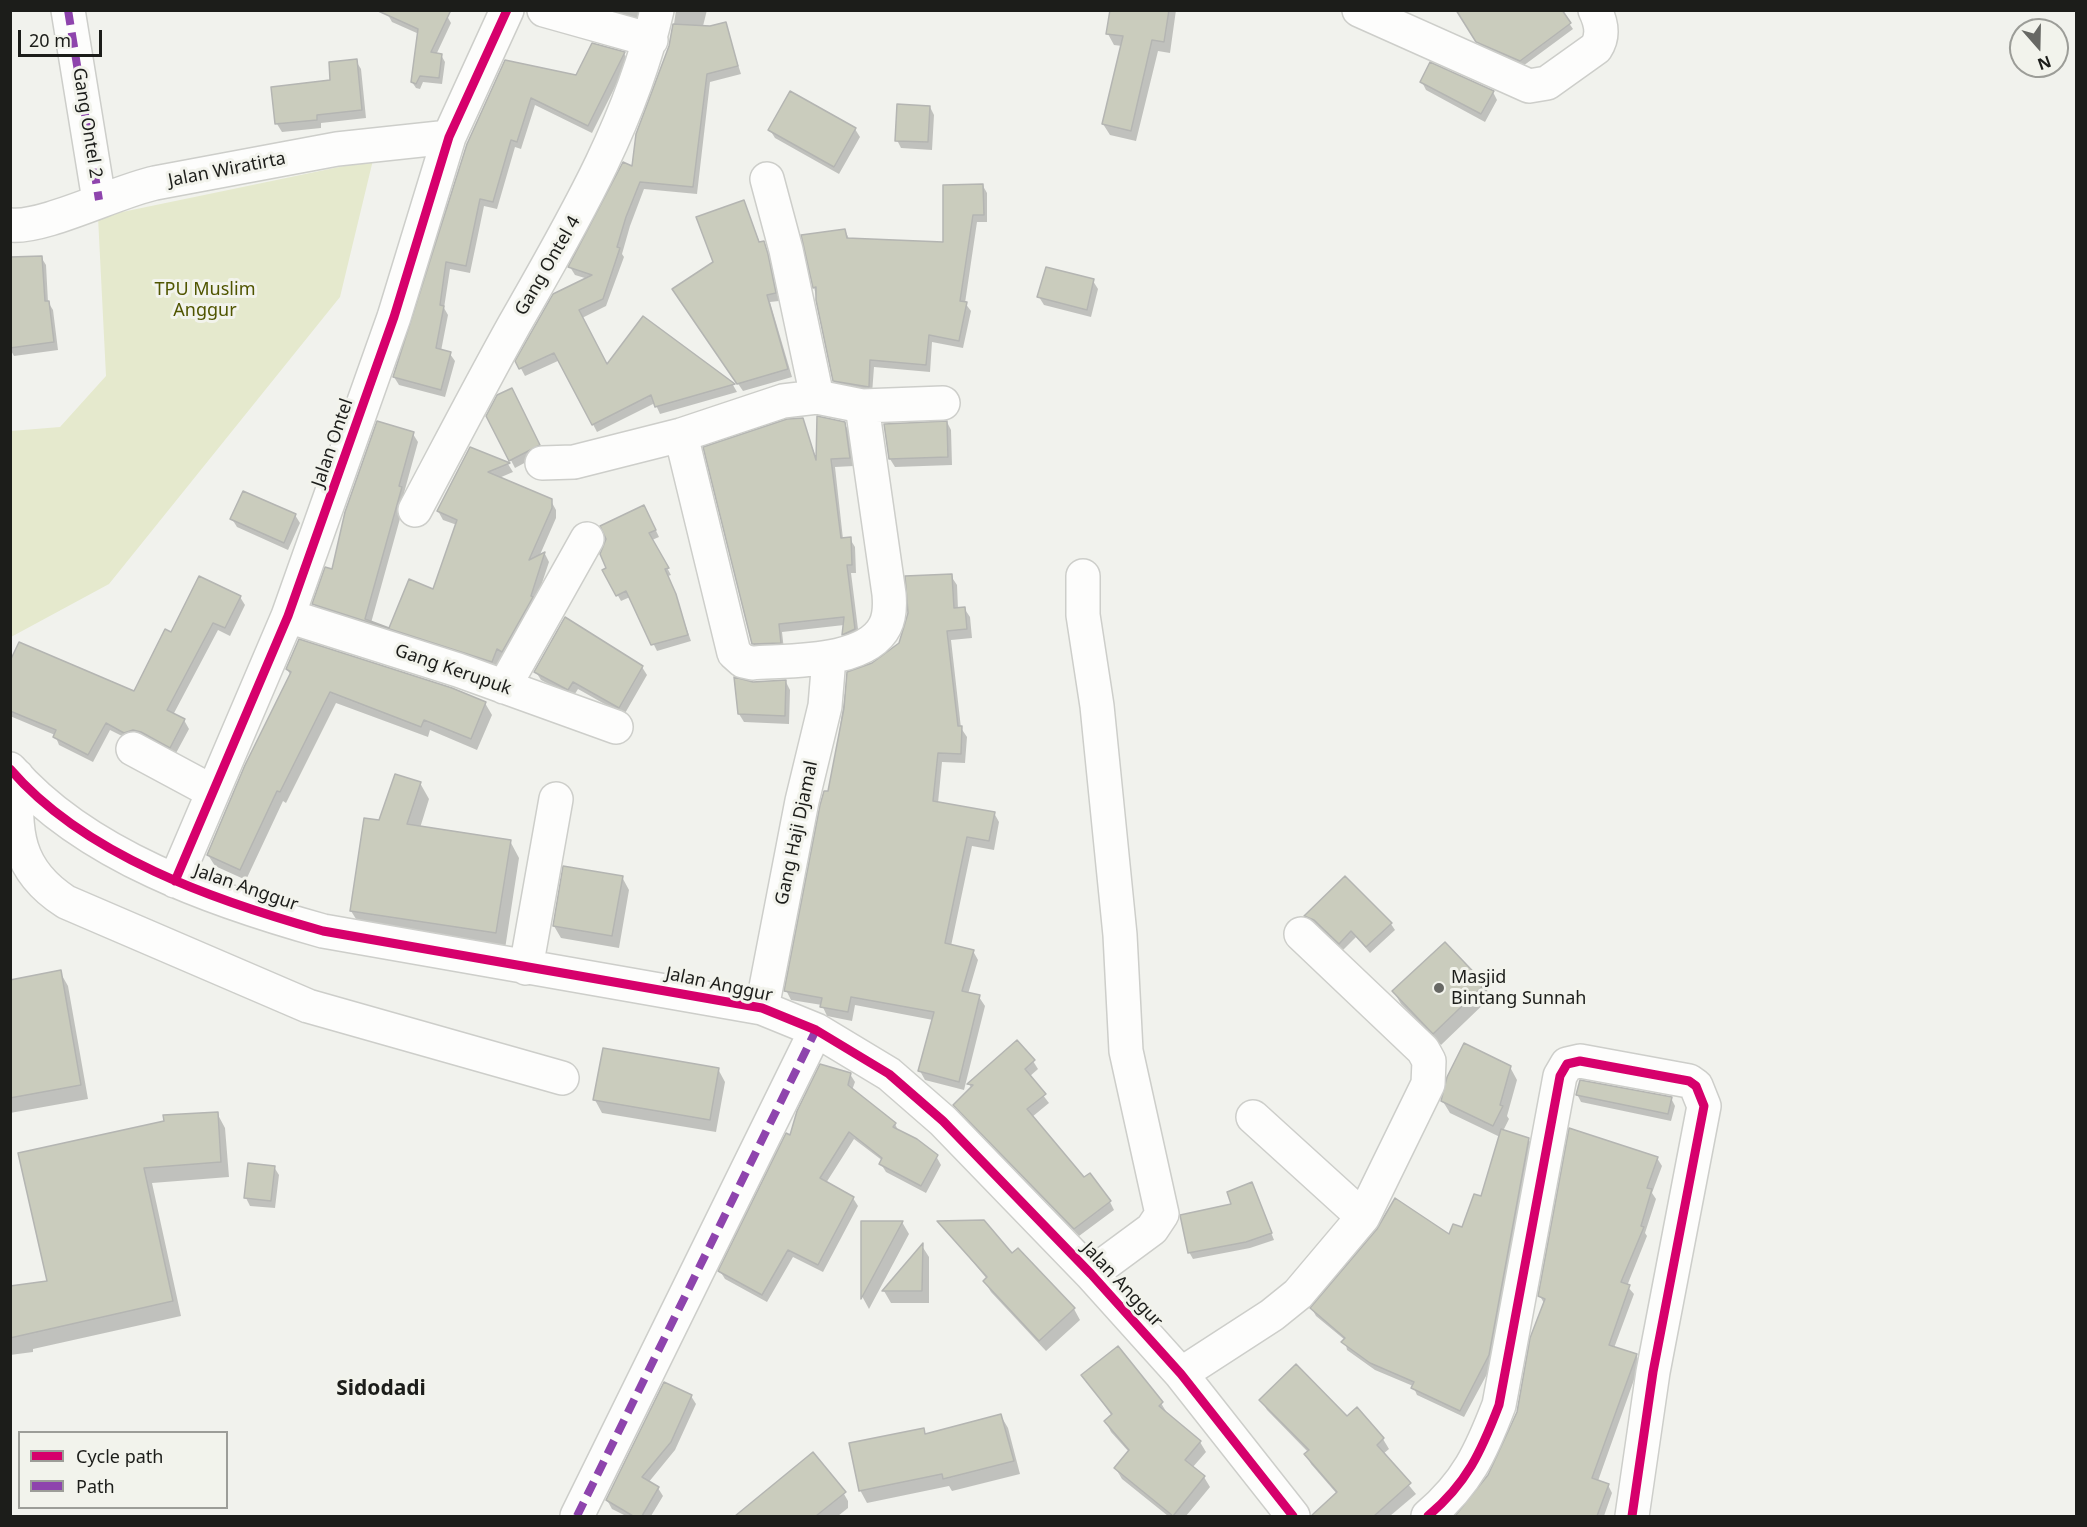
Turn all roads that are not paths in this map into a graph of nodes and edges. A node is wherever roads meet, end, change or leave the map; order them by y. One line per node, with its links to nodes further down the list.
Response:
1 (68, 10): 9 (street, Gang Ontel 2)
2 (544, 10): 6 (street)
3 (1359, 10): 4 (street)
4 (1595, 10)
5 (507, 11): 7 (street, Jalan Ontel)
6 (654, 25): 16 (street, Gang Ontel 4)
7 (449, 137): 9 (street, Jalan Wiratirta); 19 (street, Jalan Ontel)
8 (767, 179): 11 (street)
9 (99, 200): 10 (street, Jalan Wiratirta)
10 (10, 225)
11 (818, 397): 13 (street); 14 (street)
12 (943, 403): 13 (street)
13 (862, 406): 20 (street)
14 (681, 435): 15 (street); 20 (street)
15 (542, 463)
16 (415, 510)
17 (587, 539): 21 (street)
18 (1083, 576): 35 (street)
19 (288, 616): 21 (street, Gang Kerupuk); 25 (street, Jalan Ontel)
20 (829, 658): 30 (street, Gang Haji Djamal)
21 (504, 687): 22 (street, Gang Kerupuk)
22 (616, 727)
23 (133, 749): 25 (street)
24 (14, 772): 27 (street, Jalan Anggur); 32 (street)
25 (213, 792): 27 (street, Jalan Ontel)
26 (556, 799): 29 (street)
27 (175, 880): 29 (street, Jalan Anggur)
28 (1301, 934): 34 (street)
29 (526, 968): 30 (street, Jalan Anggur)
30 (762, 1008): 31 (street, Jalan Anggur)
31 (816, 1030): 35 (street, Jalan Anggur); 37 (street)
32 (562, 1078)
33 (1253, 1117): 34 (street)
34 (1363, 1216): 36 (street)
35 (1091, 1274): 36 (street, Jalan Anggur)
36 (1180, 1374): 38 (street, Jalan Anggur)
37 (577, 1516)
38 (1293, 1516)
39 (1428, 1516): 40 (street)
40 (1632, 1516)

